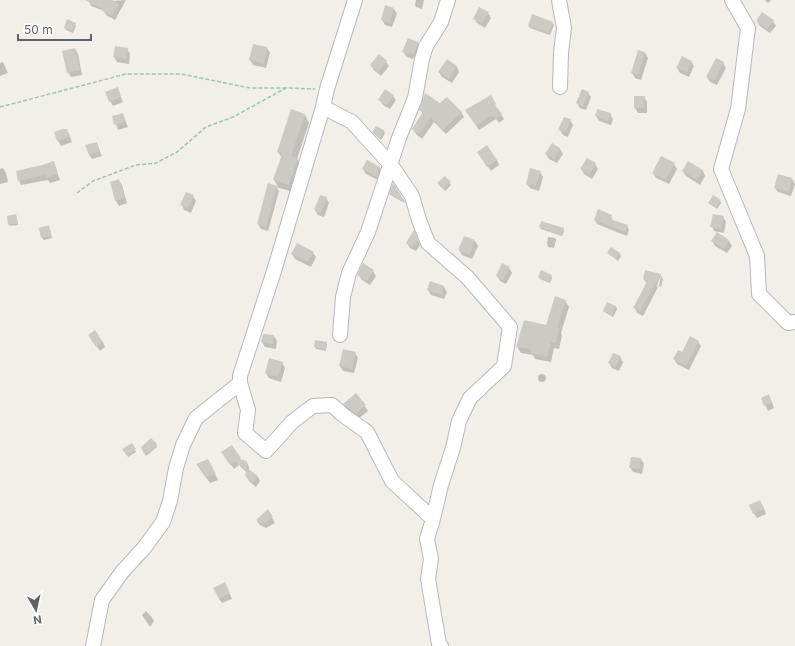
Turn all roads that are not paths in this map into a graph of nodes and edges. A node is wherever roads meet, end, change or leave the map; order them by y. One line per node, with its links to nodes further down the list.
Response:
1 (355, 0): 6 (street)
2 (448, 0): 7 (street)
3 (560, 0): 5 (street)
4 (732, 0): 8 (street)
5 (560, 87)
6 (323, 107): 7 (street); 10 (street)
7 (391, 165): 9 (street); 11 (street)
8 (795, 322)
9 (340, 335)
10 (240, 383): 11 (street); 12 (street)
11 (432, 519): 13 (street)
12 (94, 646)
13 (441, 646)

